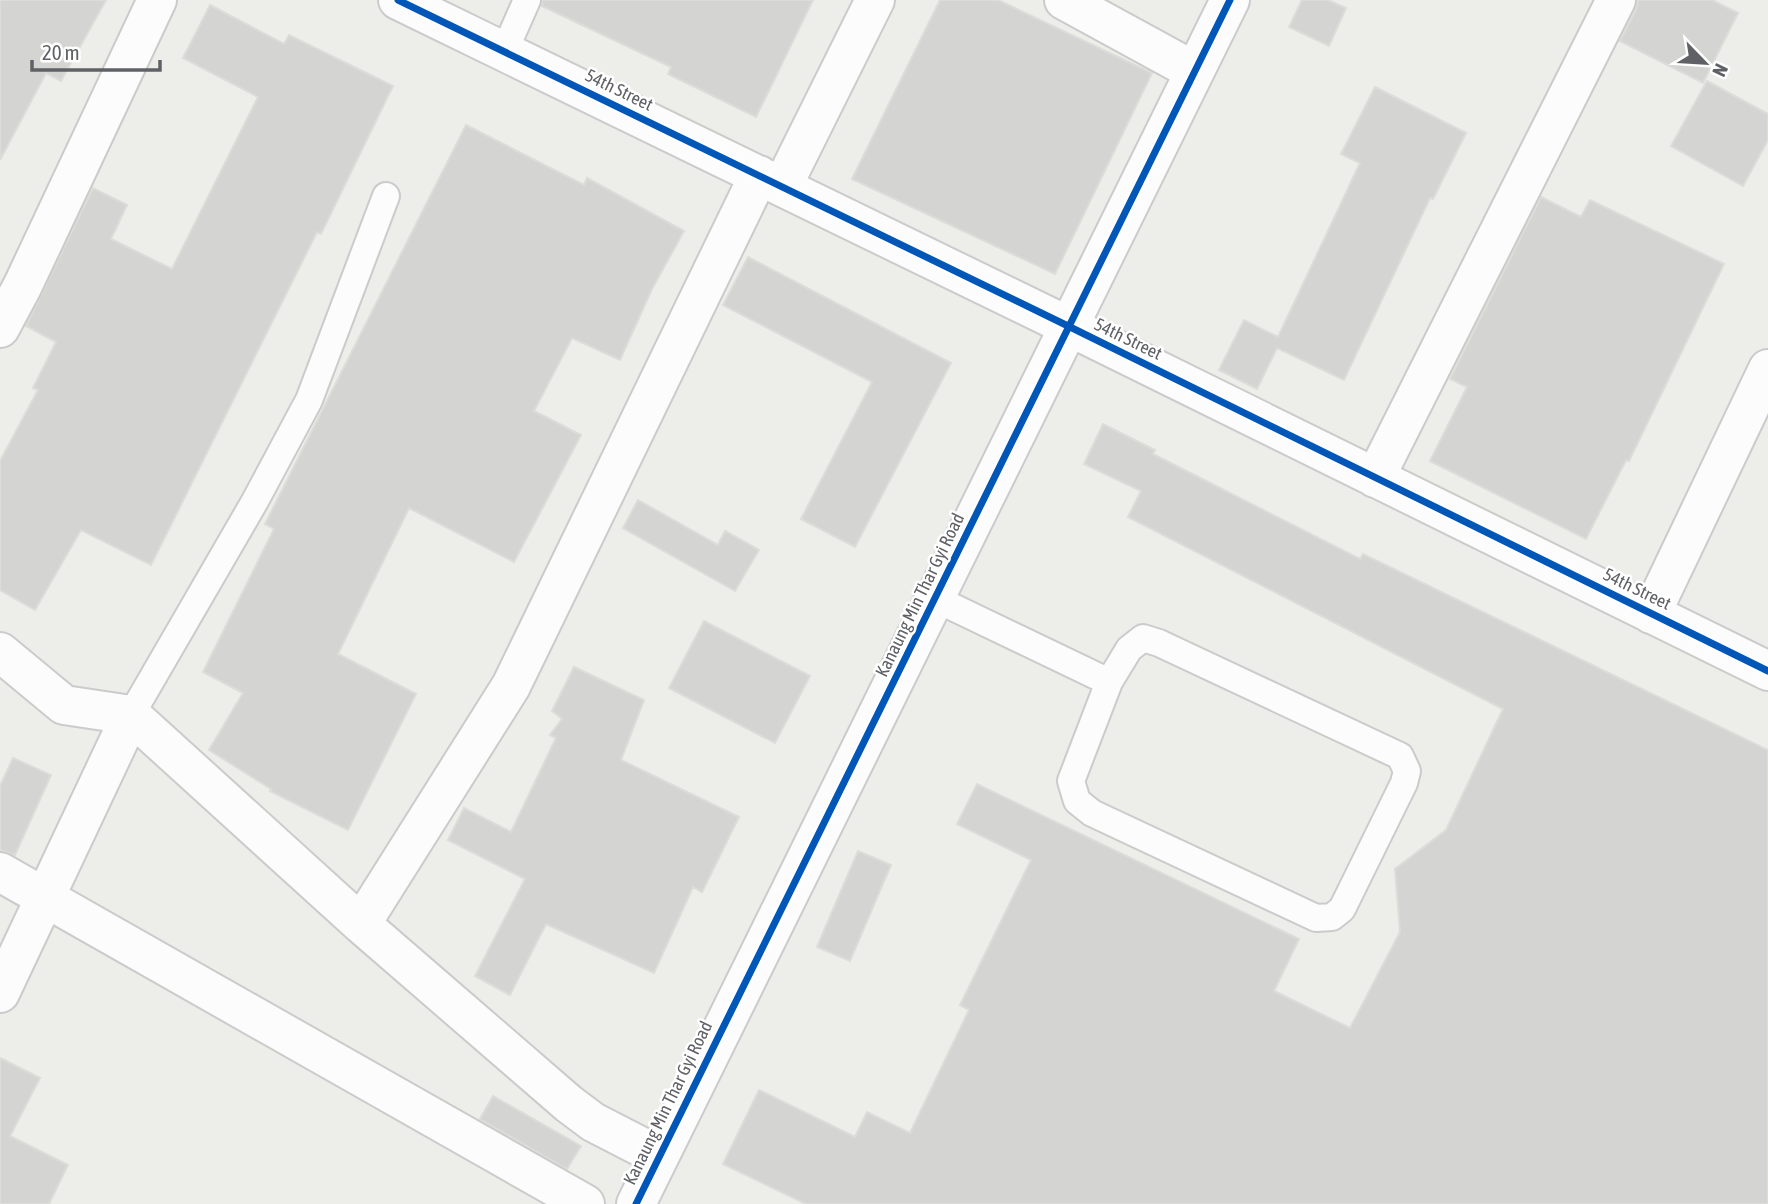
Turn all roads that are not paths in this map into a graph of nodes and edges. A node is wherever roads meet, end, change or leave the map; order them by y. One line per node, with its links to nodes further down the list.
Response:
1 (157, 0): 13 (street)
2 (398, 0): 8 (street, 54th Street)
3 (527, 0): 8 (lane)
4 (875, 0): 10 (street)
5 (1064, 0): 9 (street)
6 (1230, 0): 9 (street, Kanaung Min Thar Gyi Road)
7 (1616, 0): 15 (street)
8 (504, 51): 10 (street, 54th Street)
9 (1195, 71): 12 (street, Kanaung Min Thar Gyi Road)
10 (770, 181): 12 (street, 54th Street); 24 (street)
11 (386, 196): 21 (lane)
12 (1068, 326): 15 (street, 54th Street); 16 (street, Kanaung Min Thar Gyi Road)
13 (0, 327)
14 (1768, 369): 17 (street)
15 (1375, 478): 17 (street, 54th Street)
16 (936, 599): 20 (lane); 26 (street, Kanaung Min Thar Gyi Road)
17 (1651, 614): 19 (street, 54th Street)
18 (0, 652): 21 (street)
19 (1768, 671)
20 (1109, 681): 20 (lane)
21 (131, 715): 23 (street); 24 (street)
22 (0, 872): 23 (street)
23 (45, 898): 25 (street); 28 (street)
24 (361, 923): 26 (street)
25 (0, 993)
26 (659, 1156): 27 (street, Kanaung Min Thar Gyi Road)
27 (642, 1202)
28 (585, 1204)

